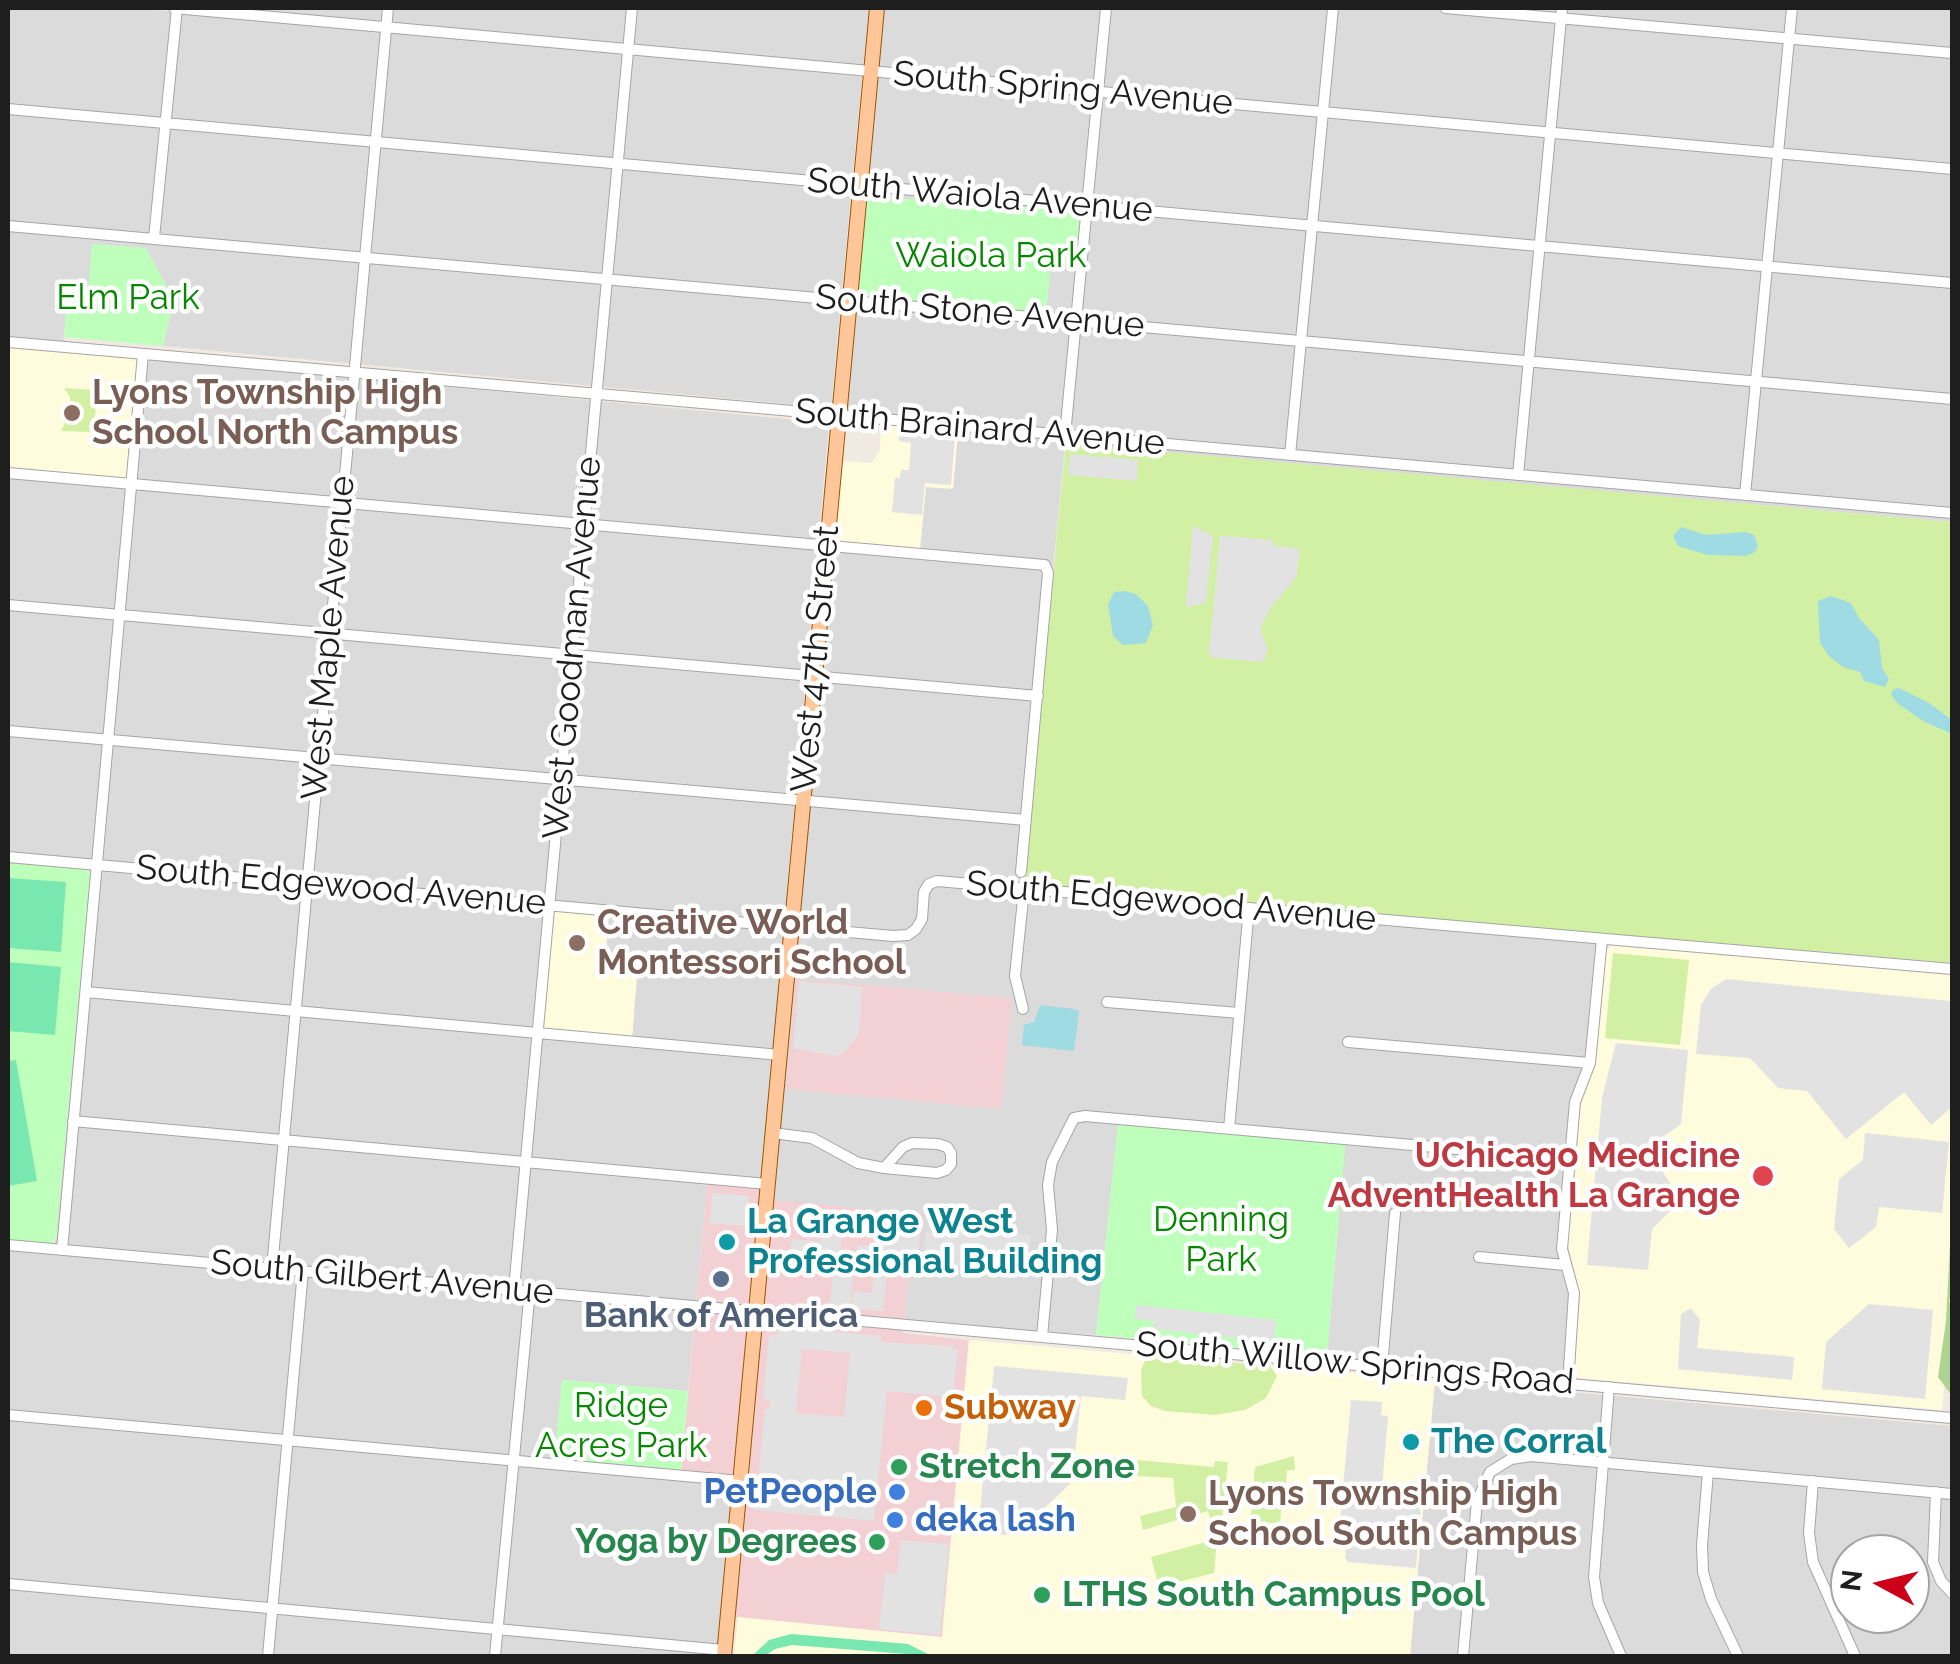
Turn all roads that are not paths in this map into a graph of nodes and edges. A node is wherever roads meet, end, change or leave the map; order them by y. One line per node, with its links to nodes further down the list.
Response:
1 (176, 8): 10 (street, South Spring Avenue); 18 (street)
2 (388, 8): 10 (street, West Maple Avenue)
3 (632, 8): 12 (street, West Goodman Avenue)
4 (877, 8): 14 (main road, West 47th Street)
5 (1106, 8): 15 (street)
6 (1332, 8): 17 (street)
7 (1445, 8): 9 (street)
8 (1792, 8): 11 (street)
9 (1562, 13): 11 (street); 19 (street)
10 (386, 28): 12 (street, South Spring Avenue); 20 (street, West Maple Avenue)
11 (1789, 38): 13 (street); 21 (street)
12 (628, 49): 14 (street, South Spring Avenue); 22 (street, West Goodman Avenue)
13 (1952, 53)
14 (871, 72): 15 (street, South Spring Avenue); 24 (main road, West 47th Street)
15 (1098, 91): 17 (street, South Spring Avenue); 25 (street)
16 (8, 109): 18 (street, South Waiola Avenue)
17 (1323, 112): 19 (street, South Spring Avenue); 27 (street)
18 (166, 123): 20 (street, South Waiola Avenue); 28 (street)
19 (1550, 132): 21 (street, South Spring Avenue); 29 (street)
20 (376, 142): 22 (street, South Waiola Avenue); 30 (street, West Maple Avenue)
21 (1778, 152): 23 (street, South Spring Avenue); 31 (street)
22 (618, 164): 24 (street, South Waiola Avenue); 32 (street, West Goodman Avenue)
23 (1952, 168)
24 (860, 185): 25 (street, South Waiola Avenue); 34 (main road, West 47th Street)
25 (1087, 206): 27 (street, South Waiola Avenue); 35 (street)
26 (8, 226): 28 (street, South Stone Avenue)
27 (1312, 226): 29 (street, South Waiola Avenue); 36 (street)
28 (154, 238): 30 (street, South Stone Avenue)
29 (1539, 247): 31 (street, South Waiola Avenue); 39 (street)
30 (364, 258): 32 (street, South Stone Avenue); 40 (street, West Maple Avenue)
31 (1766, 266): 33 (street, South Waiola Avenue); 41 (street)
32 (607, 278): 34 (street, South Stone Avenue); 42 (street, West Goodman Avenue)
33 (1952, 283)
34 (850, 300): 35 (street, South Stone Avenue); 44 (main road, West 47th Street)
35 (1076, 321): 36 (street, South Stone Avenue); 45 (street)
36 (1301, 340): 39 (street, South Stone Avenue); 46 (street)
37 (8, 342): 38 (street, South Brainard Avenue)
38 (143, 354): 40 (street, South Brainard Avenue); 49 (street)
39 (1528, 360): 41 (street, South Stone Avenue); 48 (street)
40 (352, 372): 42 (street, South Brainard Avenue); 51 (street, West Maple Avenue)
41 (1756, 381): 43 (street, South Stone Avenue); 50 (street)
42 (596, 394): 44 (street, South Brainard Avenue); 53 (street, West Goodman Avenue)
43 (1952, 398)
44 (839, 415): 45 (street, South Brainard Avenue); 54 (main road, West 47th Street)
45 (1066, 435): 46 (street, South Brainard Avenue)
46 (1290, 455): 48 (street, South Brainard Avenue)
47 (8, 473): 49 (street)
48 (1518, 475): 50 (street, South Brainard Avenue)
49 (132, 484): 51 (street); 56 (street)
50 (1745, 495): 52 (street, South Brainard Avenue)
51 (341, 504): 53 (street); 57 (street, West Maple Avenue)
52 (1952, 514)
53 (584, 524): 54 (street); 58 (street, West Goodman Avenue)
54 (827, 546): 59 (main road, West 47th Street); 60 (street)
55 (8, 605): 56 (street)
56 (120, 614): 57 (street); 62 (street)
57 (330, 634): 58 (street); 63 (street, West Maple Avenue)
58 (572, 655): 59 (street); 64 (street, West Goodman Avenue)
59 (815, 676): 60 (street); 65 (main road, West 47th Street)
60 (1038, 696): 66 (street)
61 (8, 731): 62 (street)
62 (108, 740): 63 (street); 68 (street)
63 (318, 758): 64 (street); 70 (street, West Maple Avenue)
64 (561, 780): 65 (street); 72 (street, West Goodman Avenue)
65 (803, 800): 66 (street); 74 (main road, West 47th Street)
66 (1026, 820): 69 (street)
67 (8, 857): 68 (street, South Edgewood Avenue)
68 (96, 865): 70 (street, South Edgewood Avenue); 77 (street)
69 (1021, 872)
70 (307, 882): 72 (street, South Edgewood Avenue); 80 (street, West Maple Avenue)
71 (1024, 890): 73 (street, South Edgewood Avenue); 74 (street, South Edgewood Avenue); 79 (street)
72 (549, 905): 74 (street, South Edgewood Avenue); 82 (street, West Goodman Avenue)
73 (1249, 908): 75 (street, South Edgewood Avenue); 81 (street)
74 (792, 926): 84 (main road, West 47th Street)
75 (1602, 940): 76 (street, South Edgewood Avenue); 85 (street)
76 (1952, 968)
77 (86, 992): 80 (street); 86 (street)
78 (1107, 1002): 81 (street)
79 (1024, 1009)
80 (295, 1012): 82 (street); 89 (street, West Maple Avenue)
81 (1239, 1014): 87 (street)
82 (537, 1034): 84 (street); 91 (street, West Goodman Avenue)
83 (1348, 1042): 85 (street)
84 (780, 1054): 88 (main road, West 47th Street)
85 (1590, 1063): 90 (street)
86 (73, 1121): 89 (street); 96 (street)
87 (1230, 1129): 90 (street); 104 (street)
88 (772, 1133): 92 (street); 93 (main road, West 47th Street)
89 (283, 1141): 91 (street); 99 (street, West Maple Avenue)
90 (1570, 1159): 98 (street)
91 (525, 1162): 93 (street); 101 (street, West Goodman Avenue)
92 (884, 1168): 92 (street)
93 (768, 1184): 103 (main road, West 47th Street)
94 (1395, 1213): 105 (street)
95 (8, 1245): 96 (street, South Gilbert Avenue)
96 (62, 1250): 99 (street, South Gilbert Avenue)
97 (1479, 1257): 98 (street)
98 (1565, 1265): 106 (street)
99 (272, 1268): 100 (street, South Gilbert Avenue)
100 (304, 1271): 101 (street, South Gilbert Avenue); 110 (street)
101 (514, 1289): 102 (street, South Gilbert Avenue)
102 (530, 1290): 103 (street, South Gilbert Avenue); 111 (street)
103 (756, 1310): 104 (street, South Willow Springs Road); 114 (main road, West 47th Street)
104 (1042, 1336): 105 (street, South Willow Springs Road)
105 (1382, 1367): 106 (street, South Willow Springs Road)
106 (1568, 1384): 107 (street, South Willow Springs Road)
107 (1609, 1387): 109 (street, South Willow Springs Road); 112 (street)
108 (8, 1415): 110 (street)
109 (1952, 1418)
110 (287, 1440): 111 (street); 120 (street)
111 (514, 1460): 114 (street); 121 (street)
112 (1602, 1463): 113 (street); 125 (street); 126 (street)
113 (1708, 1472): 115 (street); 127 (street)
114 (740, 1481): 122 (main road, West 47th Street)
115 (1813, 1481): 116 (street); 128 (street)
116 (1936, 1492): 117 (street); 119 (street)
117 (1952, 1494)
118 (8, 1584): 120 (street)
119 (1952, 1592)
120 (272, 1609): 121 (street); 123 (street)
121 (498, 1629): 122 (street); 124 (street)
122 (724, 1653)
123 (268, 1656)
124 (495, 1656)
125 (1463, 1656)
126 (1621, 1656)
127 (1738, 1656)
128 (1854, 1656)

